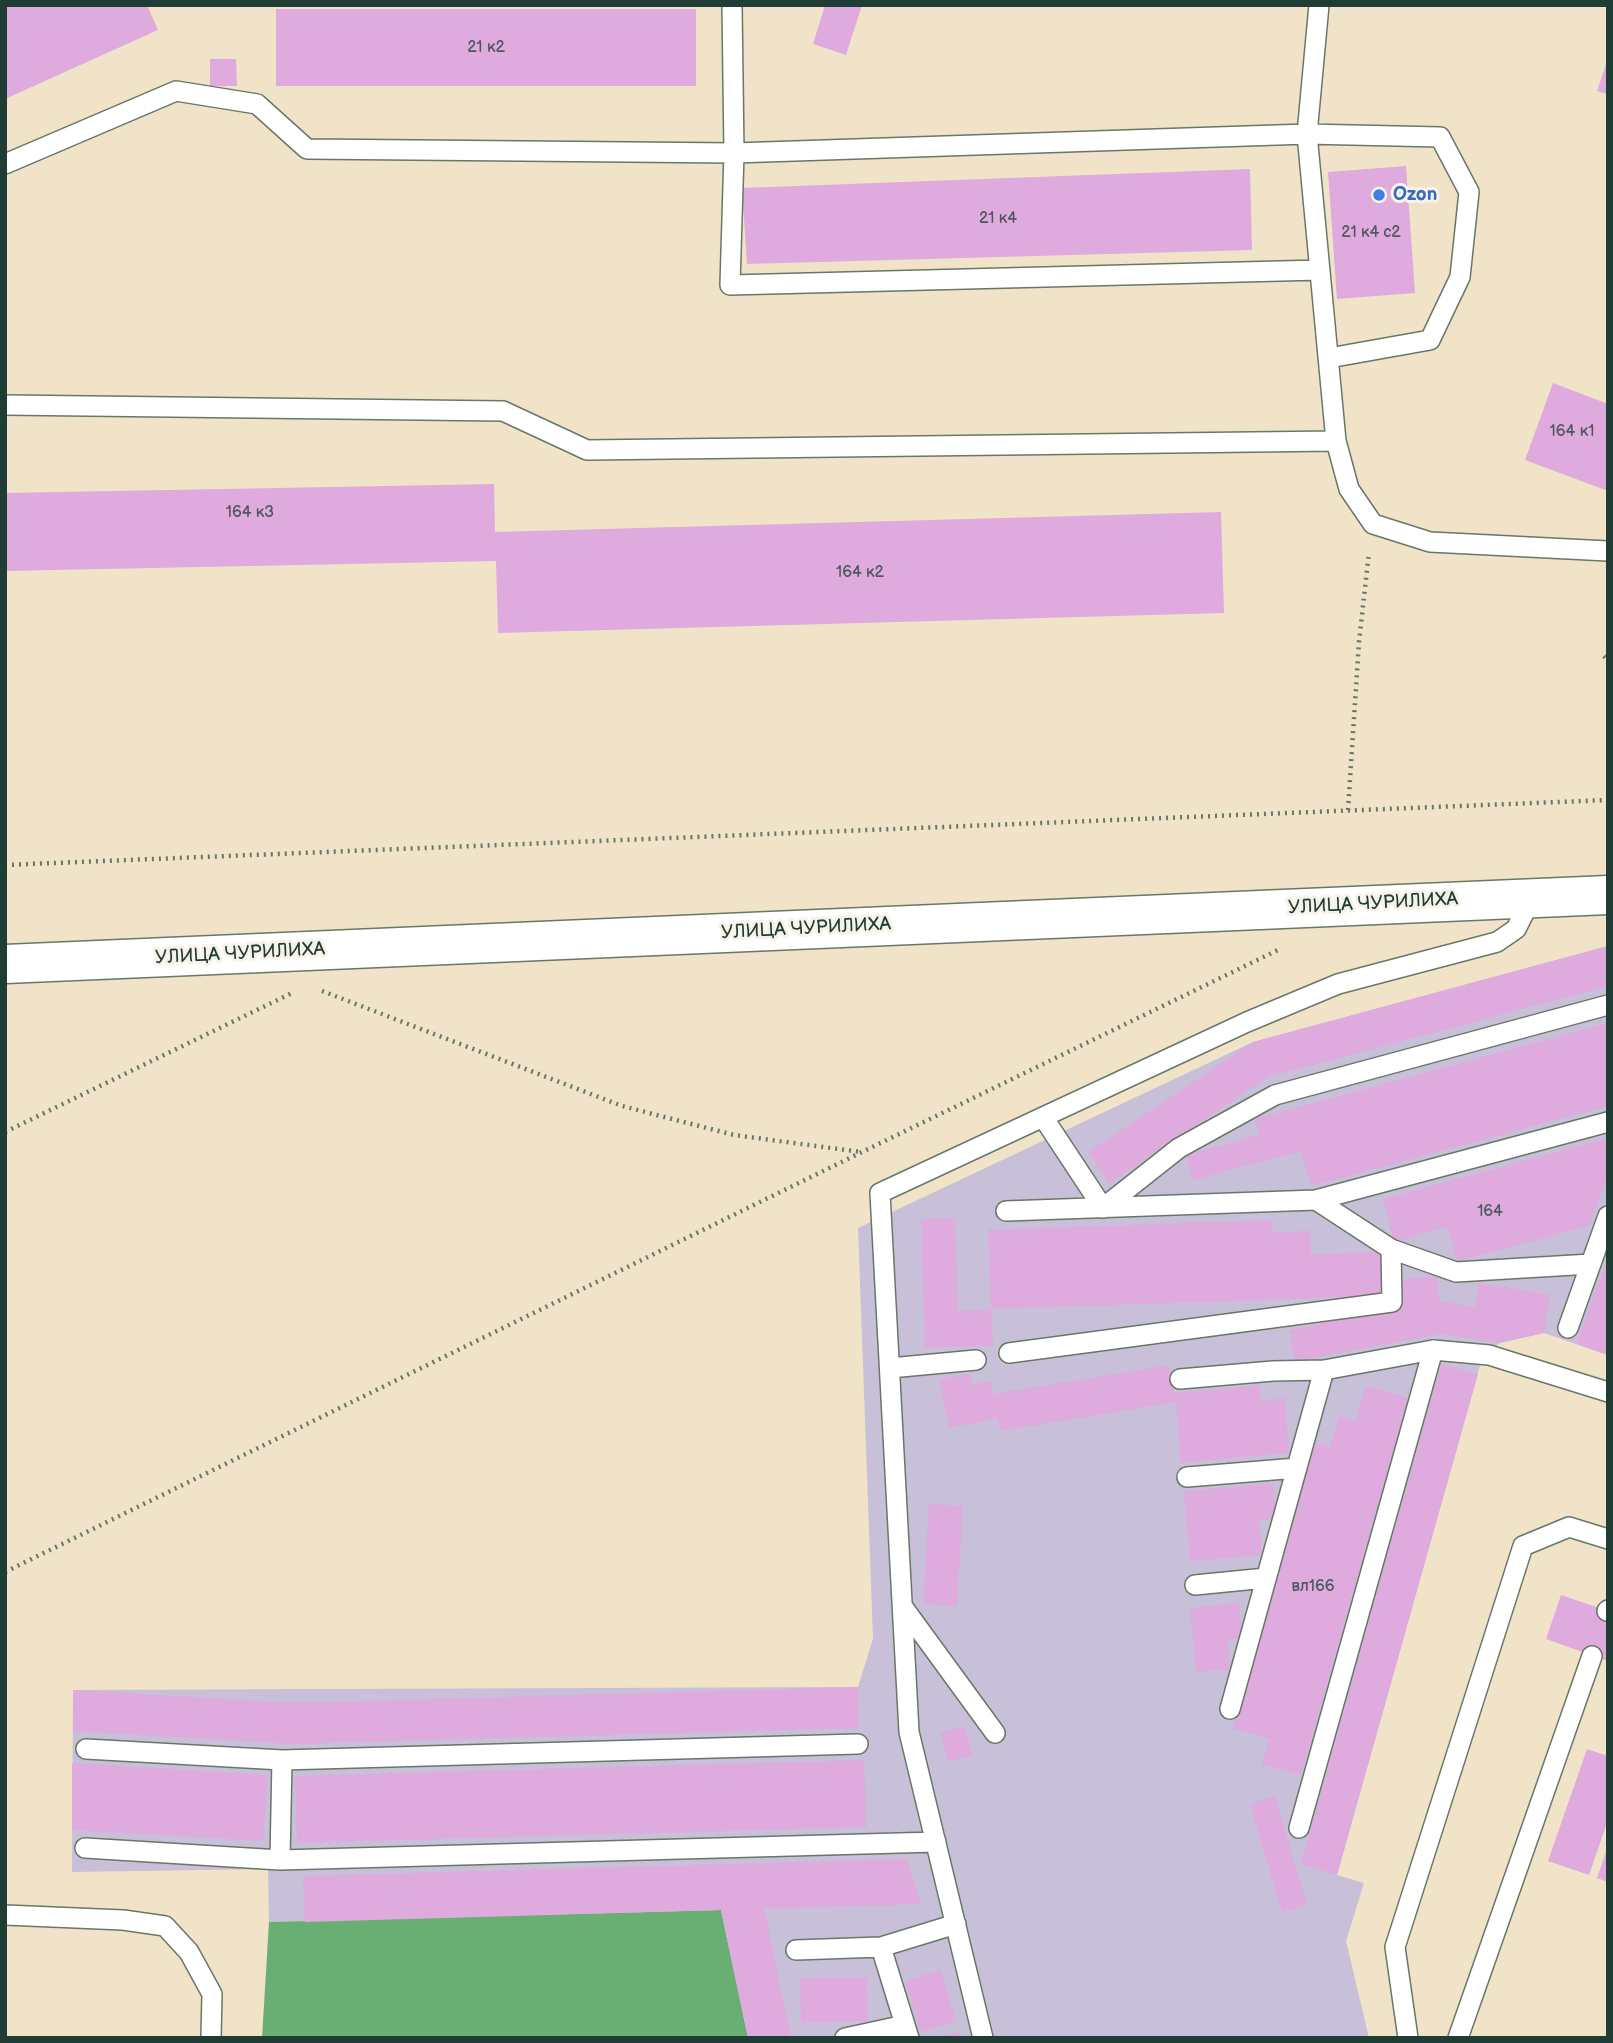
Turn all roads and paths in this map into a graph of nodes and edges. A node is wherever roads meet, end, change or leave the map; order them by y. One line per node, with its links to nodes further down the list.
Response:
1 (732, 5): 4 (lane)
2 (1319, 5): 3 (lane)
3 (1307, 134): 4 (lane); 6 (lane); 7 (lane)
4 (734, 153): 5 (lane); 6 (lane)
5 (5, 164)
6 (1320, 270): 7 (lane)
7 (1329, 358): 9 (lane)
8 (5, 405): 9 (lane)
9 (1336, 441): 10 (lane)
10 (1373, 524): 11 (lane); 13 (path)
11 (1608, 551)
12 (1608, 800): 13 (path)
13 (1348, 810): 14 (path)
14 (5, 865)
15 (1608, 895): 16 (street, УЛИЦА ЧУРИЛИХА)
16 (1532, 897): 18 (street, УЛИЦА ЧУРИЛИХА); 22 (lane)
17 (1284, 947): 25 (path)
18 (5, 964)
19 (320, 990): 25 (path)
20 (296, 992): 24 (path)
21 (1608, 1005): 27 (lane)
22 (1043, 1117): 27 (lane); 36 (lane)
23 (1608, 1122): 26 (lane)
24 (5, 1132)
25 (862, 1152): 43 (path)
26 (1316, 1200): 27 (lane); 30 (lane)
27 (1102, 1208): 28 (lane)
28 (1006, 1211)
29 (1608, 1216): 31 (lane)
30 (1391, 1249): 31 (lane); 34 (lane)
31 (1591, 1264): 32 (lane)
32 (1568, 1328)
33 (1433, 1350): 37 (lane); 39 (lane); 53 (lane)
34 (1009, 1353)
35 (976, 1360): 36 (lane)
36 (890, 1368): 46 (lane)
37 (1324, 1370): 38 (lane); 40 (lane)
38 (1180, 1379)
39 (1608, 1392)
40 (1297, 1468): 41 (lane); 44 (lane)
41 (1187, 1477)
42 (1608, 1539): 65 (lane)
43 (5, 1572)
44 (1266, 1578): 45 (lane); 48 (lane)
45 (1195, 1585)
46 (903, 1607): 49 (lane); 54 (lane)
47 (1592, 1656): 66 (lane)
48 (1230, 1709)
49 (995, 1732)
50 (858, 1744): 52 (lane)
51 (86, 1749): 52 (lane)
52 (282, 1760): 56 (lane)
53 (1299, 1828)
54 (936, 1842): 56 (lane); 58 (lane)
55 (85, 1848): 56 (lane)
56 (280, 1860)
57 (5, 1915): 62 (lane)
58 (956, 1924): 59 (lane); 64 (lane)
59 (881, 1947): 60 (lane); 61 (lane)
60 (796, 1950)
61 (907, 2031): 63 (lane)
62 (211, 2038)
63 (845, 2038)
64 (983, 2038)
65 (1408, 2038)
66 (1458, 2038)

